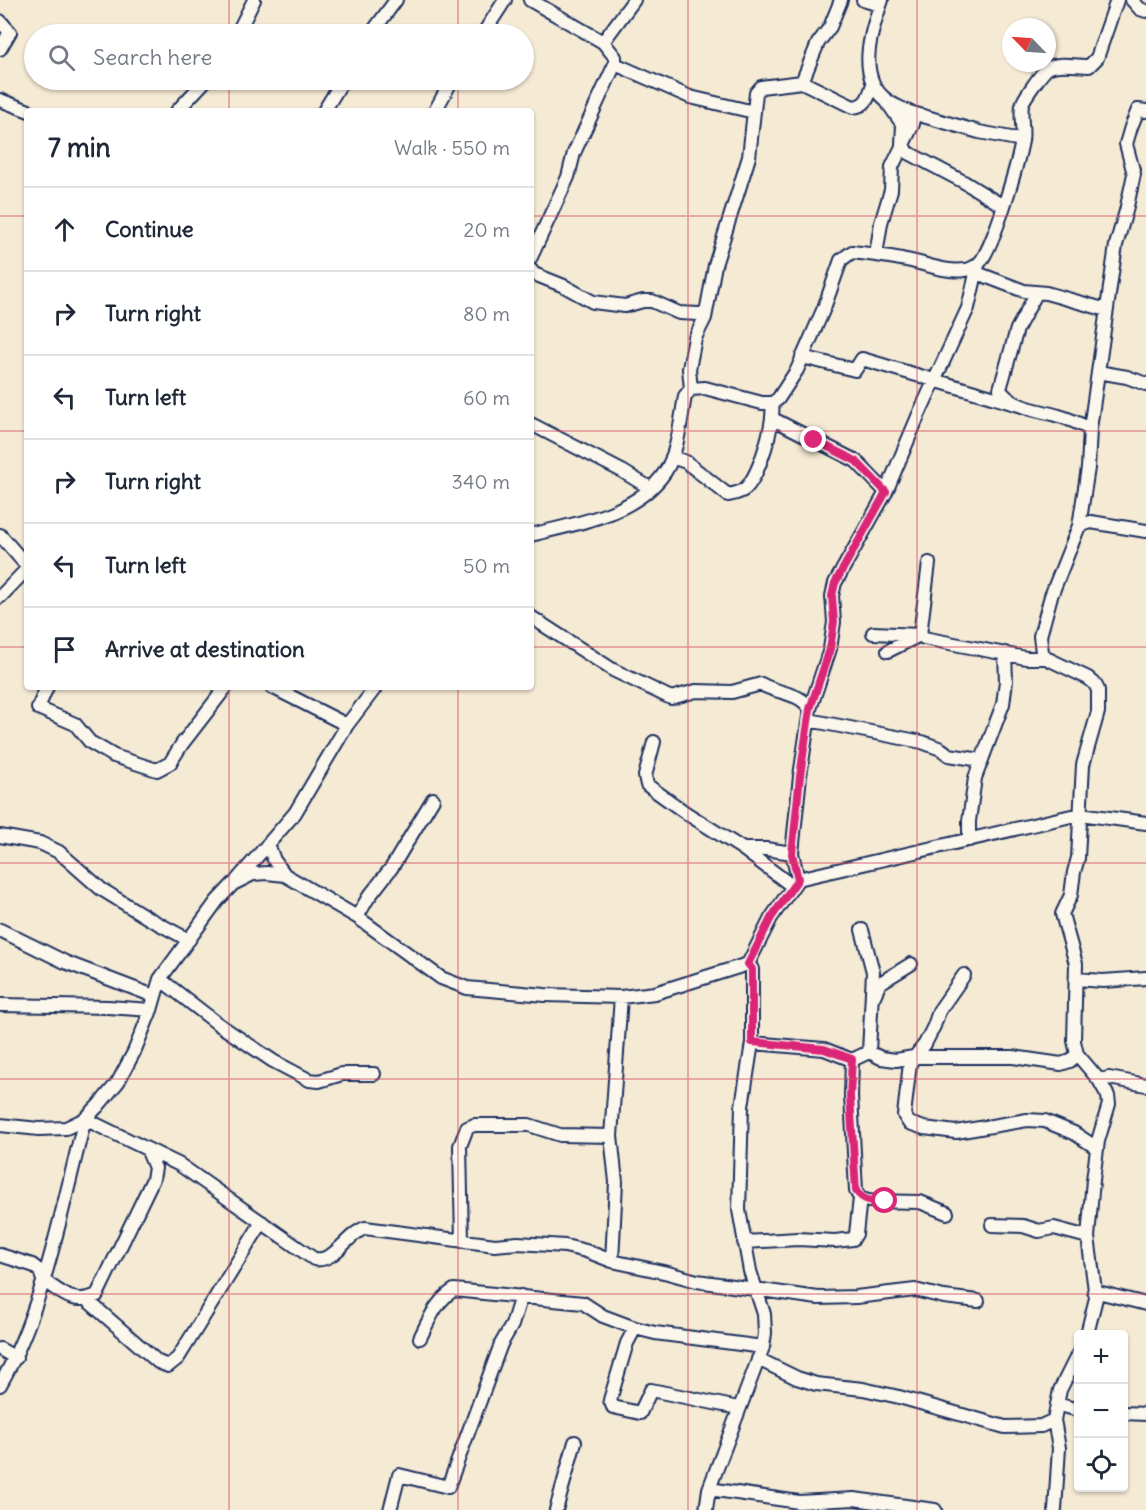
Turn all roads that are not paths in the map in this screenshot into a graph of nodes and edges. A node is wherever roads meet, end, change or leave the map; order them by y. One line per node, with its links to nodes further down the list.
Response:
1 (254, 0): 13 (street)
2 (396, 0): 14 (street)
3 (505, 0): 15 (street)
4 (530, 0): 16 (street)
5 (634, 0): 16 (street)
6 (841, 0): 19 (street)
7 (863, 0): 10 (street)
8 (1117, 0): 33 (street)
9 (1132, 0): 11 (street)
10 (881, 3): 20 (street)
11 (1146, 10)
12 (0, 21): 17 (street)
13 (242, 24)
14 (378, 24)
15 (489, 24)
16 (603, 42): 18 (street)
17 (0, 49)
18 (615, 64): 31 (street); 36 (street)
19 (802, 82): 20 (street); 31 (street)
20 (873, 84): 25 (street)
21 (197, 90): 26 (street)
22 (337, 90): 27 (street)
23 (447, 90): 28 (street)
24 (0, 100): 29 (street)
25 (887, 101): 32 (street); 34 (street)
26 (180, 108)
27 (326, 108)
28 (437, 108)
29 (24, 109)
30 (1146, 111): 41 (street)
31 (754, 112): 42 (street)
32 (909, 112): 33 (street); 34 (street)
33 (1022, 140): 35 (street)
34 (902, 144): 35 (street); 37 (street)
35 (1003, 206): 38 (street)
36 (534, 251)
37 (876, 255): 38 (street); 43 (street)
38 (977, 269): 40 (street); 45 (street)
39 (534, 274): 42 (street)
40 (1036, 294): 41 (street); 49 (street)
41 (1107, 310): 44 (street)
42 (705, 318): 47 (street)
43 (802, 357): 45 (street); 48 (street)
44 (1098, 372): 46 (street); 52 (street)
45 (934, 380): 49 (street); 55 (street)
46 (1146, 384)
47 (691, 389): 48 (street); 53 (street)
48 (772, 403): 50 (street)
49 (1019, 405): 52 (street)
50 (773, 419): 53 (street); 55 (street)
51 (534, 427): 54 (street)
52 (1090, 429): 56 (street)
53 (672, 456): 54 (street)
54 (650, 488): 58 (street)
55 (886, 492): 74 (street)
56 (1078, 526): 57 (street); 69 (street)
57 (1146, 531)
58 (534, 534)
59 (0, 535): 61 (street)
60 (929, 562): 66 (street)
61 (24, 563)
62 (24, 570): 63 (street)
63 (0, 597)
64 (534, 619): 74 (street)
65 (873, 633): 66 (street)
66 (920, 635): 67 (street); 68 (street)
67 (888, 651)
68 (1005, 653): 69 (street); 77 (street)
69 (1046, 658): 79 (street)
70 (46, 690): 71 (street)
71 (224, 690)
72 (278, 690): 75 (street)
73 (374, 690): 75 (street)
74 (809, 714): 77 (street); 85 (street)
75 (347, 725): 83 (street)
76 (654, 742): 84 (street)
77 (981, 760): 82 (street)
78 (434, 799): 89 (street)
79 (1080, 814): 80 (street); 82 (street); 98 (street)
80 (1146, 822)
81 (0, 836): 92 (street)
82 (969, 840): 87 (street)
83 (268, 844): 86 (street); 88 (street)
84 (743, 849): 85 (street); 87 (street)
85 (792, 854): 87 (street)
86 (285, 875): 88 (street); 89 (street)
87 (795, 882): 93 (street)
88 (233, 884): 92 (street)
89 (357, 917): 100 (street)
90 (0, 930): 99 (street)
91 (862, 930): 101 (street)
92 (189, 940): 97 (street)
93 (748, 964): 100 (street); 104 (street)
94 (911, 964): 101 (street)
95 (964, 975): 107 (street)
96 (1146, 978): 98 (street)
97 (160, 979): 99 (street); 109 (street)
98 (1076, 979): 106 (street)
99 (154, 996): 103 (street)
100 (621, 997): 114 (street)
101 (873, 1000): 105 (street)
102 (0, 1005): 103 (street)
103 (151, 1010): 112 (street)
104 (752, 1042): 108 (street); 123 (street)
105 (869, 1052): 107 (street); 108 (street)
106 (1077, 1054): 107 (street); 110 (street)
107 (914, 1057): 115 (street)
108 (852, 1059): 117 (street)
109 (374, 1074)
110 (1098, 1080): 111 (street); 115 (street)
111 (1146, 1085)
112 (84, 1119): 113 (street); 116 (street); 126 (street)
113 (0, 1125)
114 (611, 1136): 122 (street); 125 (street)
115 (1097, 1148): 121 (street)
116 (147, 1149): 119 (street); 130 (street)
117 (860, 1198): 118 (street); 123 (street)
118 (947, 1213)
119 (262, 1222): 122 (street); 130 (street)
120 (992, 1225): 121 (street)
121 (1088, 1237): 128 (street)
122 (462, 1241): 125 (street)
123 (744, 1242): 127 (street)
124 (0, 1255): 126 (street)
125 (612, 1261): 127 (street)
126 (43, 1280): 130 (street); 138 (street)
127 (757, 1290): 131 (street); 137 (street)
128 (1094, 1291): 132 (street); 134 (street)
129 (521, 1296): 133 (street); 135 (street); 150 (street)
130 (87, 1300)
131 (978, 1301)
132 (1146, 1304)
133 (634, 1328): 137 (street); 142 (street)
134 (1090, 1330)
135 (420, 1338)
136 (0, 1349): 138 (street)
137 (760, 1353): 142 (street); 146 (street)
138 (16, 1358): 140 (street)
139 (1074, 1362): 141 (street)
140 (0, 1385)
141 (1057, 1404): 143 (street); 146 (street)
142 (738, 1408): 148 (street)
143 (1074, 1409)
144 (1128, 1413): 145 (street)
145 (1146, 1414)
146 (1054, 1420): 154 (street)
147 (575, 1442): 151 (street)
148 (709, 1489): 149 (street); 152 (street)
149 (852, 1504): 153 (street)
150 (390, 1510)
151 (556, 1510)
152 (706, 1510)
153 (935, 1510)
154 (1055, 1510)

